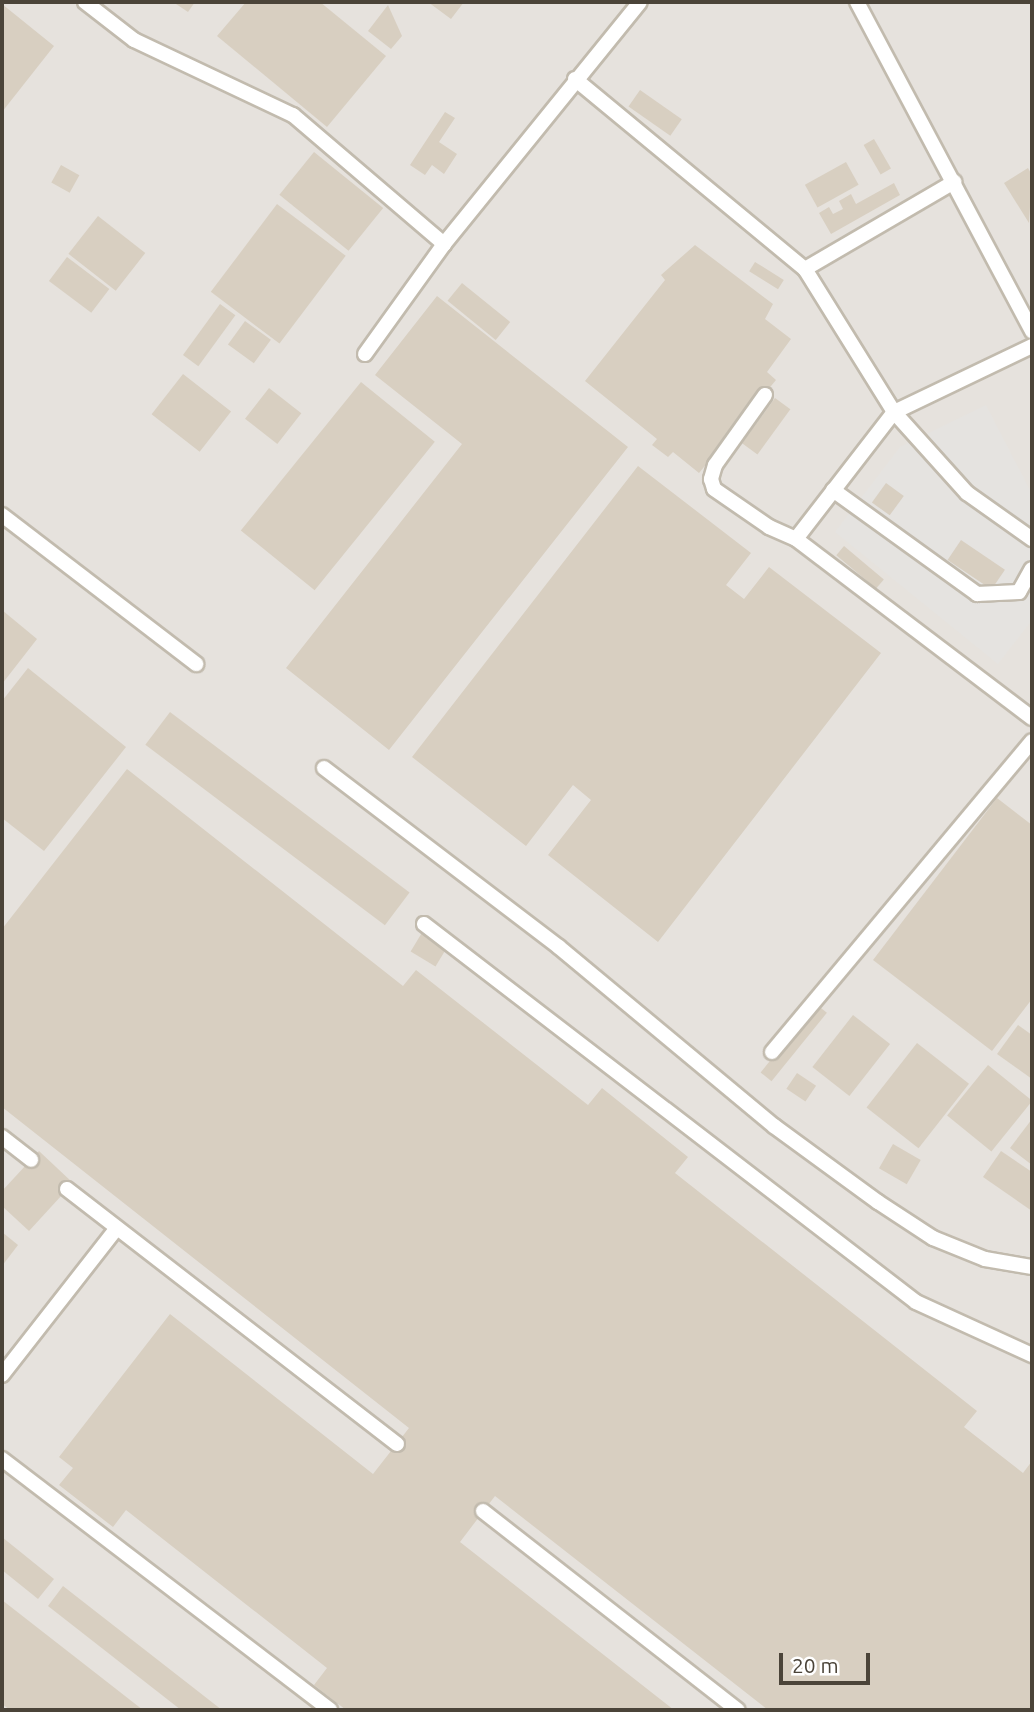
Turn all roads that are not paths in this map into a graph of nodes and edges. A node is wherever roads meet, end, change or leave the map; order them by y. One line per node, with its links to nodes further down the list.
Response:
1 (85, 2): 6 (lane)
2 (640, 2): 4 (lane)
3 (857, 2): 5 (lane)
4 (575, 79): 6 (lane); 7 (lane)
5 (954, 182): 7 (lane); 8 (lane)
6 (443, 244): 10 (lane)
7 (805, 269): 12 (lane)
8 (1032, 331)
9 (1032, 346): 12 (lane)
10 (365, 354)
11 (765, 395): 15 (lane)
12 (894, 412): 13 (lane); 16 (lane)
13 (833, 490): 15 (lane); 17 (lane)
14 (2, 515): 18 (lane)
15 (796, 539): 19 (lane)
16 (1032, 539)
17 (1032, 569)
18 (196, 664)
19 (1032, 718)
20 (1032, 741): 23 (lane)
21 (324, 768): 28 (lane)
22 (424, 924): 29 (lane)
23 (772, 1052)
24 (2, 1137): 25 (lane)
25 (31, 1160)
26 (67, 1189): 27 (lane)
27 (116, 1229): 30 (lane); 31 (lane)
28 (1032, 1267)
29 (1032, 1354)
30 (2, 1375)
31 (397, 1444)
32 (2, 1459): 34 (lane)
33 (484, 1511): 35 (lane)
34 (330, 1710)
35 (738, 1710)

